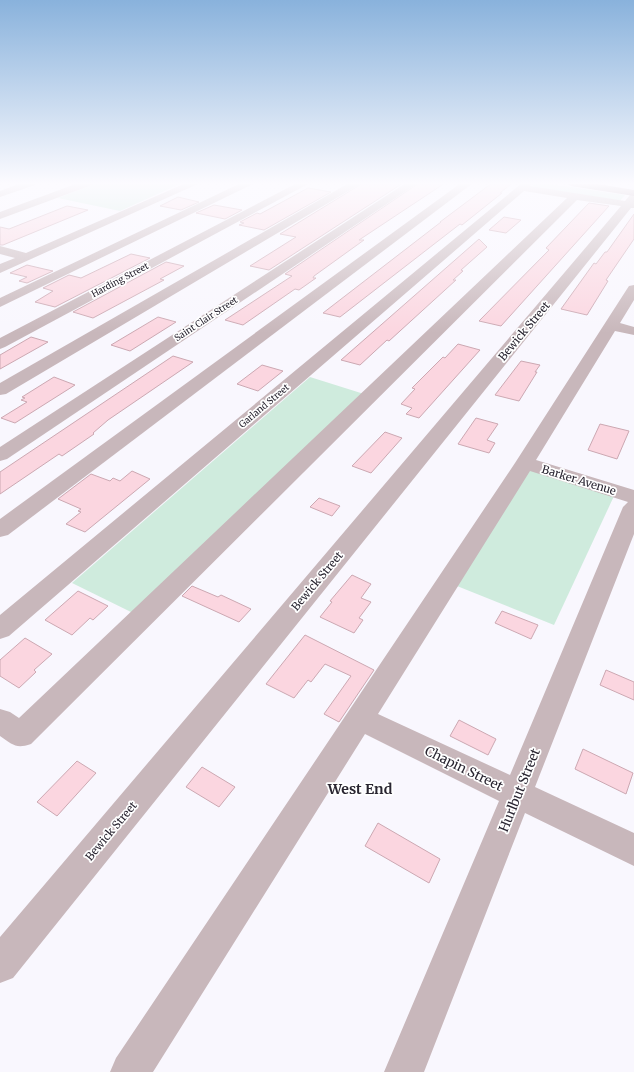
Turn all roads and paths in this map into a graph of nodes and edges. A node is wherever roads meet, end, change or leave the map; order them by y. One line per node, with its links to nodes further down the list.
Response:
1 (88, 233): 11 (street)
2 (146, 233): 14 (street)
3 (210, 233): 16 (street, Harding Street)
4 (271, 233): 17 (street)
5 (337, 233): 18 (street, Saint Clair Street)
6 (401, 233): 22 (street)
7 (469, 233): 23 (street, Garland Street)
8 (531, 233): 25 (street)
9 (605, 233): 28 (street, Bewick Street)
10 (0, 250): 11 (street)
11 (27, 257): 12 (street)
12 (0, 269)
13 (634, 288): 15 (street)
14 (0, 303)
15 (622, 328): 19 (street)
16 (0, 344)
17 (0, 390)
18 (0, 455)
19 (525, 463): 20 (street, Barker Avenue); 24 (street)
20 (634, 497)
21 (634, 507): 26 (street, Hurlbut Street)
22 (0, 530)
23 (0, 629)
24 (360, 718): 26 (street, Chapin Street); 29 (street)
25 (0, 721)
26 (517, 794): 27 (street, Chapin Street); 30 (street, Hurlbut Street)
27 (634, 850)
28 (0, 965)
29 (130, 1072)
30 (404, 1072)

